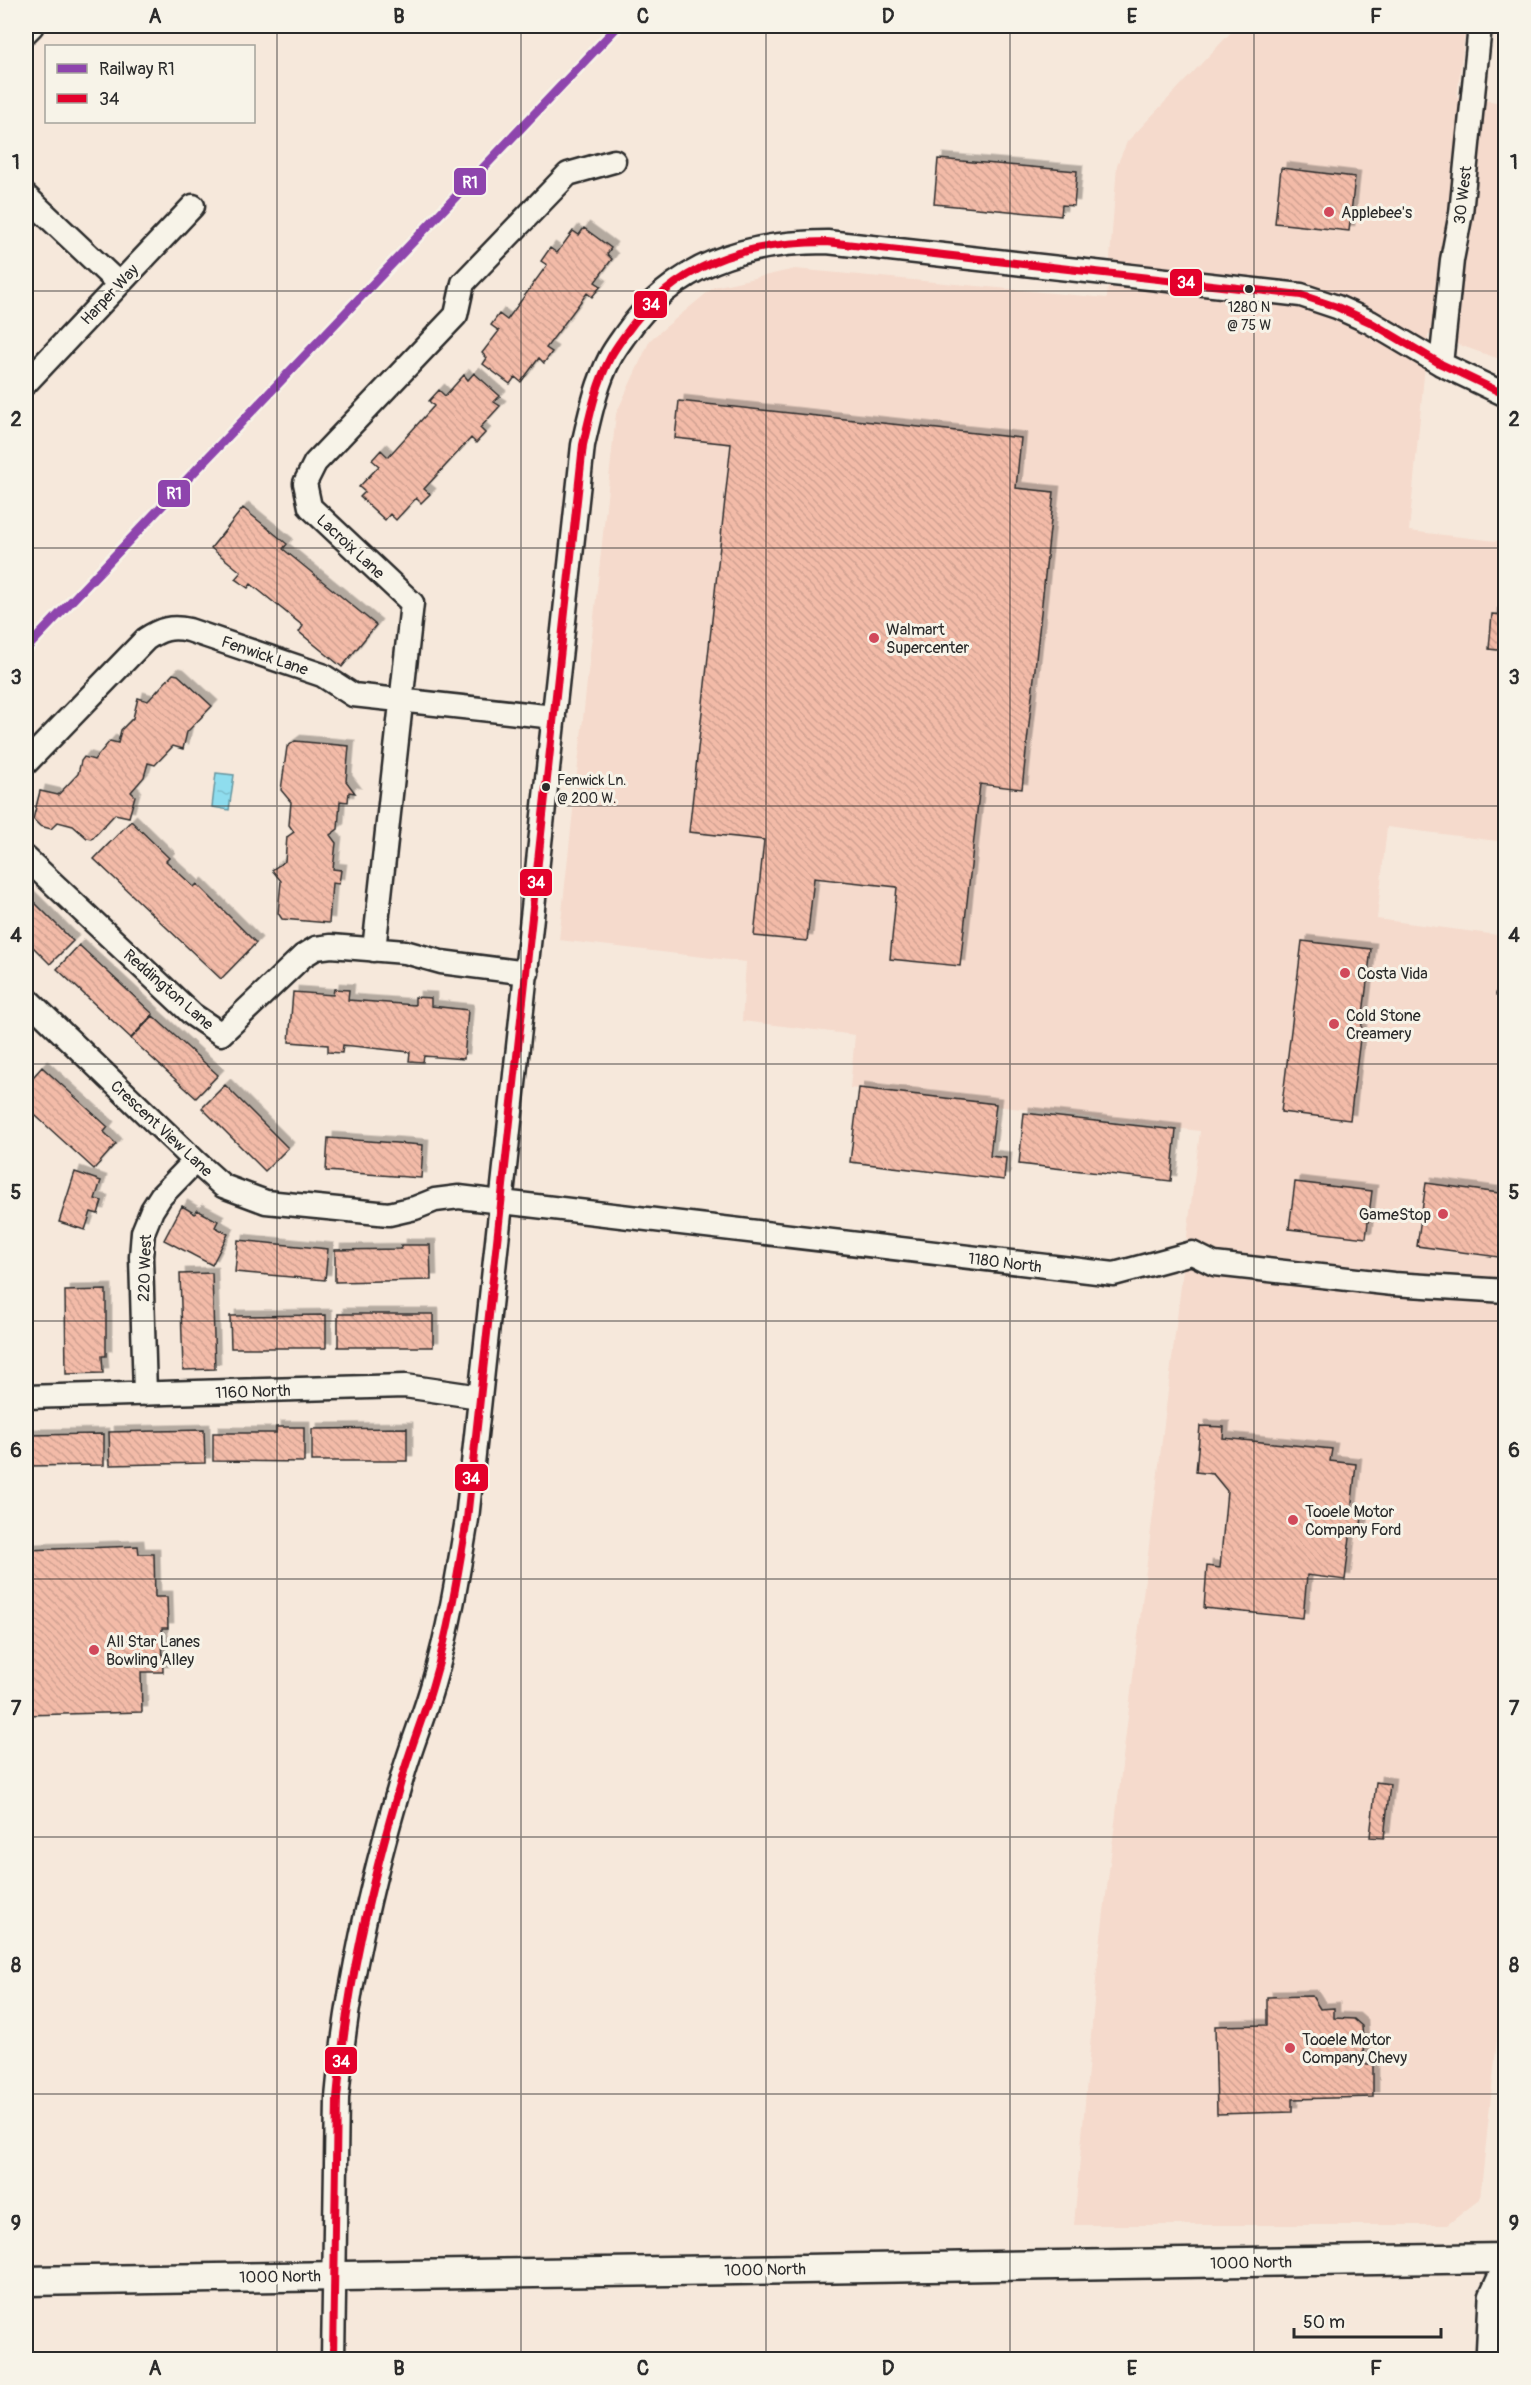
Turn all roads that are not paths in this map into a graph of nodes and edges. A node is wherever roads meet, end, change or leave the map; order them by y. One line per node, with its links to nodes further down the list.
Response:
1 (32, 26): 3 (street)
2 (1480, 26): 8 (street, 30 West)
3 (26, 32)
4 (614, 161): 11 (street, Lacroix Lane)
5 (26, 196): 7 (street)
6 (193, 206): 7 (street, Harper Way)
7 (119, 284): 9 (street, Harper Way)
8 (1441, 364): 10 (street); 12 (street)
9 (26, 383)
10 (1506, 395)
11 (402, 702): 12 (street, Fenwick Lane); 13 (street, Fenwick Lane); 15 (street, Lacroix Lane)
12 (554, 717): 16 (street)
13 (26, 764)
14 (26, 858): 15 (street, Reddington Lane)
15 (374, 950): 16 (street, Reddington Lane)
16 (527, 973): 19 (street)
17 (26, 998): 18 (street, Crescent View Lane)
18 (195, 1161): 19 (street, Crescent View Lane); 21 (street, 220 West)
19 (501, 1203): 20 (street, 1180 North); 23 (street)
20 (1506, 1292)
21 (145, 1394): 22 (street, 1160 North); 23 (street, 1160 North)
22 (26, 1397)
23 (480, 1397): 25 (street)
24 (1506, 2258): 25 (main road, 1000 North)
25 (333, 2276): 27 (main road, 1000 North); 28 (street)
26 (1506, 2276): 29 (highway)
27 (26, 2281)
28 (333, 2360)
29 (1493, 2360)

